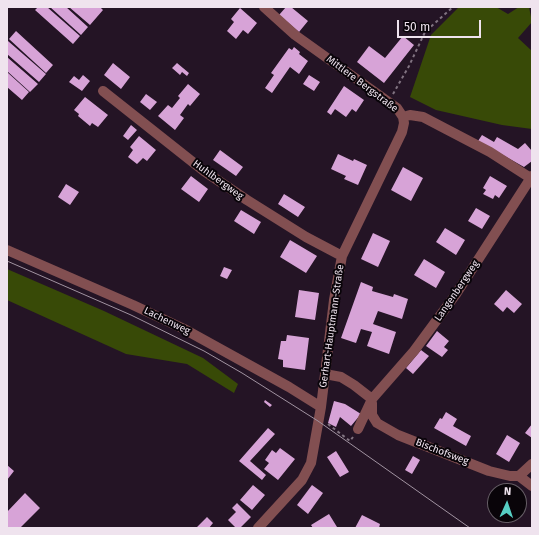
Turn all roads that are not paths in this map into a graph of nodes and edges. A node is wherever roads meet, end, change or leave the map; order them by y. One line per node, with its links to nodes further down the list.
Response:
1 (264, 7): 3 (street, Mittlere Bergstraße)
2 (103, 91): 6 (street, Huhlbergweg)
3 (403, 117): 4 (street, Mittlere Bergstraße); 6 (street, Gerhart-Hauptmann-Straße)
4 (532, 178): 8 (street, Langenbergweg)
5 (7, 250): 9 (street, Lachenweg)
6 (342, 256): 7 (street, Gerhart-Hauptmann-Straße)
7 (325, 374): 8 (street); 9 (street, Gerhart-Hauptmann-Straße)
8 (372, 399): 10 (street); 12 (street, Bischofsweg)
9 (321, 406): 14 (street, Gerhart-Hauptmann-Straße)
10 (358, 429)
11 (532, 464): 12 (street)
12 (519, 476): 13 (street)
13 (532, 486)
14 (258, 528)

